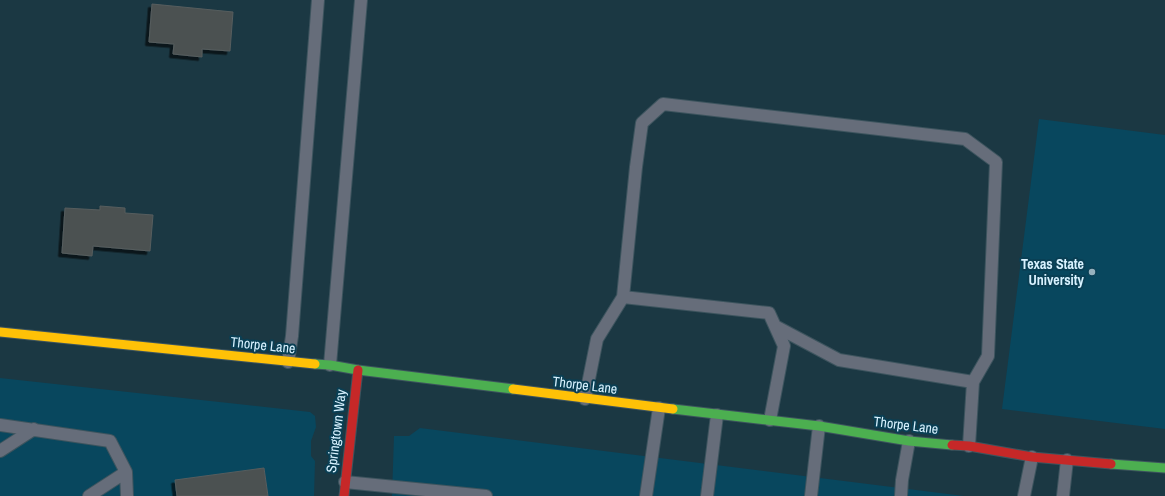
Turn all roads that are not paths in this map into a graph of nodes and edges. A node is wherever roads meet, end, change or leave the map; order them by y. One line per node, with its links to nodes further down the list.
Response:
1 (318, 0): 6 (lane)
2 (361, 0): 7 (lane)
3 (623, 297): 4 (lane); 9 (lane); 10 (lane)
4 (775, 326): 9 (lane); 13 (lane)
5 (0, 332): 6 (street, Thorpe Lane)
6 (288, 362): 7 (street, Thorpe Lane)
7 (330, 365): 8 (street, Thorpe Lane)
8 (358, 370): 10 (street, Thorpe Lane); 24 (street, Springtown Way)
9 (973, 382): 18 (lane)
10 (585, 399): 11 (street, Thorpe Lane)
11 (659, 408): 12 (street, Thorpe Lane); 29 (lane)
12 (717, 415): 13 (street, Thorpe Lane); 30 (lane)
13 (770, 420): 15 (street, Thorpe Lane)
14 (0, 425): 16 (lane)
15 (819, 426): 17 (street, Thorpe Lane); 31 (lane)
16 (34, 430): 19 (lane); 23 (lane)
17 (909, 441): 18 (street, Thorpe Lane); 32 (lane)
18 (969, 446): 20 (street, Thorpe Lane)
19 (0, 451)
20 (1032, 457): 21 (street, Thorpe Lane); 33 (lane)
21 (1067, 460): 22 (street, Thorpe Lane); 34 (lane)
22 (1165, 468)
23 (126, 472): 25 (lane); 26 (lane)
24 (345, 482): 27 (street, Springtown Way); 28 (lane)
25 (89, 496)
26 (127, 496)
27 (344, 496)
28 (486, 496)
29 (646, 496)
30 (707, 496)
31 (811, 496)
32 (901, 496)
33 (1024, 496)
34 (1063, 496)

